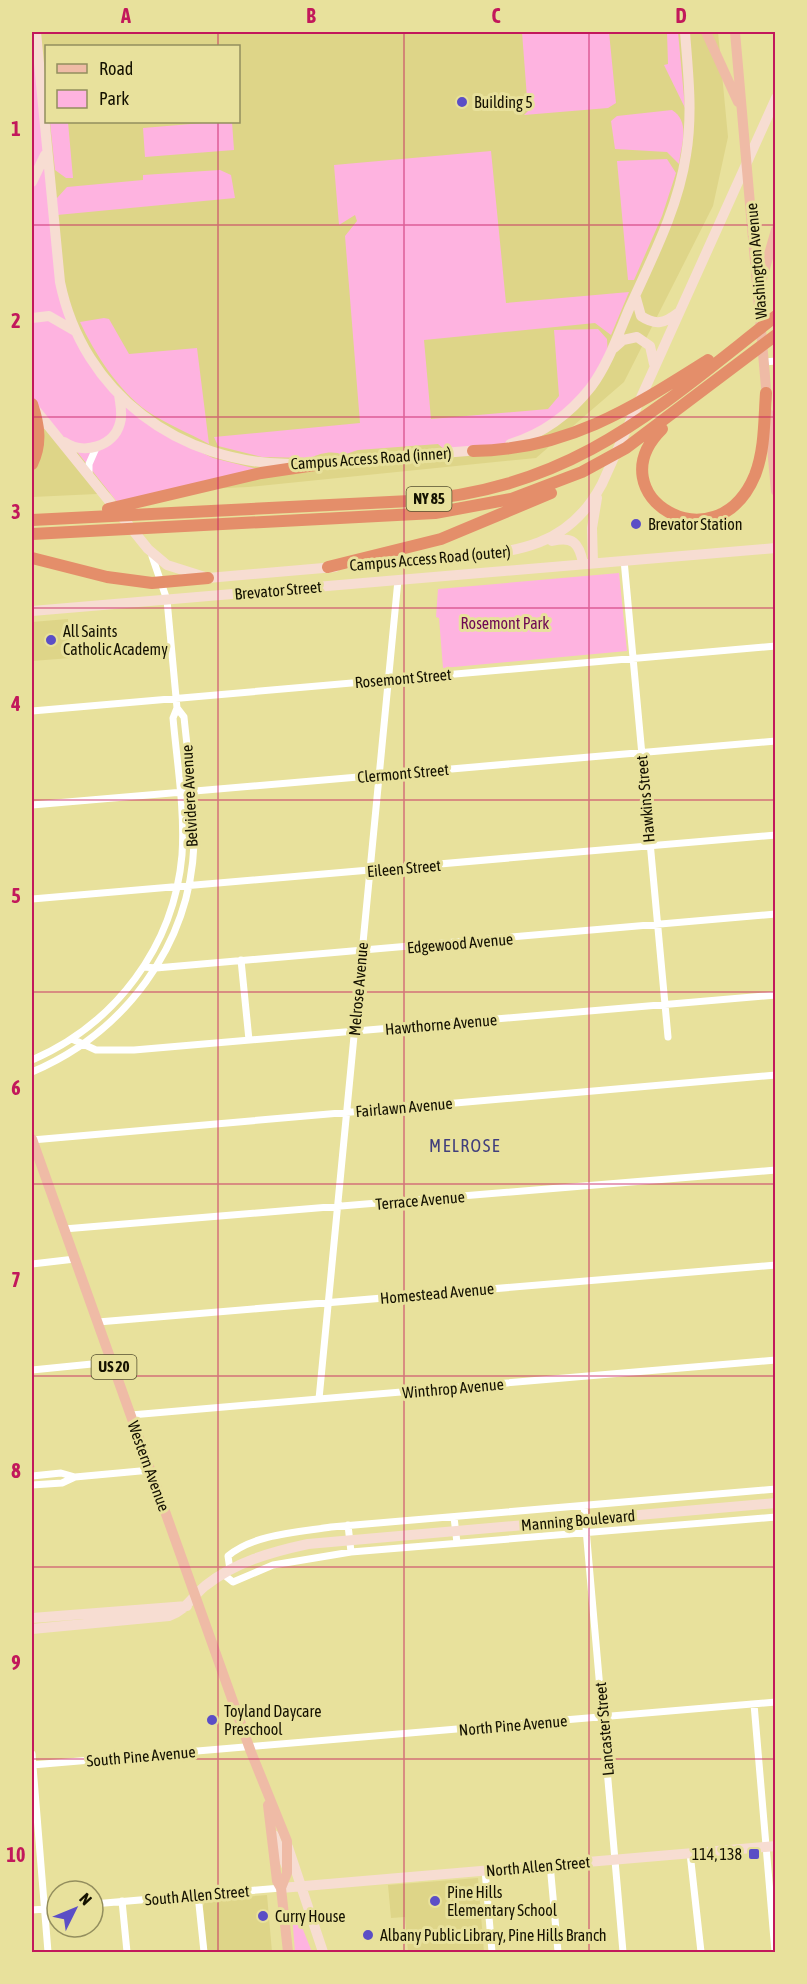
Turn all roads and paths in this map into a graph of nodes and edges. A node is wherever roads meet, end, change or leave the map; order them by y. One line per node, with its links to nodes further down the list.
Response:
1 (36, 32): 6 (street, Campus Access Road (inner))
2 (685, 32): 12 (street, Campus Access Road (inner))
3 (706, 32): 8 (main road)
4 (735, 32): 8 (main road, Washington Avenue)
5 (32, 56): 6 (street)
6 (39, 68): 9 (street, Campus Access Road (inner))
7 (776, 98): 14 (street, Campus Access Road (outer))
8 (742, 112): 13 (main road, Washington Avenue)
9 (46, 152): 10 (street); 17 (street, Campus Access Road (inner))
10 (32, 182)
11 (776, 230): 13 (main road)
12 (636, 294): 14 (street); 19 (street, Campus Access Road (inner))
13 (759, 297): 20 (main road, Washington Avenue)
14 (680, 312): 21 (street, Campus Access Road (outer))
15 (775, 317): 29 (highway); 36 (highway, NY 85)
16 (32, 318): 17 (street)
17 (75, 331): 23 (street, Campus Access Road (inner))
18 (776, 335): 24 (highway, NY 85)
19 (608, 357): 21 (street); 29 (street, Campus Access Road (inner))
20 (768, 360): 22 (main road, Washington Avenue)
21 (654, 368): 33 (street, Campus Access Road (outer))
22 (766, 393): 30 (highway)
23 (119, 394): 27 (street); 32 (street, Campus Access Road (inner))
24 (699, 394): 28 (highway, NY 85); 30 (highway)
25 (32, 404): 26 (street, Campus Access Road (outer)); 31 (highway)
26 (55, 435): 27 (street); 34 (street, Campus Access Road (outer))
27 (96, 447): 34 (street)
28 (626, 448): 37 (highway, NY 85); 45 (highway)
29 (473, 451): 32 (street, Campus Access Road (inner))
30 (769, 453): 35 (main road)
31 (32, 464)
32 (315, 465): 36 (highway)
33 (606, 473): 38 (street, Campus Access Road (outer)); 43 (street)
34 (89, 476): 39 (street, Campus Access Road (outer))
35 (776, 491)
36 (32, 518)
37 (32, 534)
38 (540, 543): 43 (street); 45 (street, Campus Access Road (outer))
39 (146, 545): 44 (street, Campus Access Road (outer)); 48 (street, Belvidere Avenue)
40 (776, 548): 42 (street, Brevator Street)
41 (32, 558): 48 (highway)
42 (624, 560): 43 (street, Brevator Street); 52 (street, Hawkins Street)
43 (588, 563): 47 (street, Brevator Street)
44 (168, 565): 46 (street, Campus Access Road (outer)); 48 (street, Belvidere Avenue)
45 (328, 567): 46 (street, Campus Access Road (outer))
46 (208, 578): 48 (highway)
47 (398, 580): 49 (street, Brevator Street); 53 (street, Melrose Avenue)
48 (166, 584): 49 (street, Belvidere Avenue)
49 (167, 600): 50 (street, Brevator Street); 54 (street, Belvidere Avenue)
50 (32, 612)
51 (776, 646): 52 (street, Rosemont Street)
52 (633, 658): 53 (street, Rosemont Street); 58 (street, Hawkins Street)
53 (389, 679): 54 (street, Rosemont Street); 59 (street, Melrose Avenue)
54 (176, 699): 55 (street, Belvidere Avenue); 56 (street, Rosemont Street)
55 (177, 708): 60 (street, Belvidere Avenue); 61 (street, Belvidere Avenue)
56 (32, 711)
57 (776, 741): 58 (street, Clermont Street)
58 (641, 752): 59 (street, Clermont Street); 64 (street, Hawkins Street)
59 (379, 775): 60 (street, Clermont Street); 65 (street, Melrose Avenue)
60 (191, 791): 61 (street, Clermont Street); 66 (street, Belvidere Avenue)
61 (180, 792): 62 (street, Clermont Street); 67 (street, Belvidere Avenue)
62 (32, 805)
63 (776, 835): 64 (street, Eileen Street)
64 (649, 847): 65 (street, Eileen Street); 70 (street, Hawkins Street)
65 (370, 870): 66 (street, Eileen Street); 71 (street, Melrose Avenue)
66 (188, 886): 67 (street, Eileen Street); 74 (street, Belvidere Avenue)
67 (176, 887): 68 (street, Eileen Street); 73 (street, Belvidere Avenue)
68 (32, 899)
69 (776, 914): 70 (street, Edgewood Avenue)
70 (658, 925): 71 (street, Edgewood Avenue); 76 (street, Hawkins Street)
71 (362, 951): 72 (street, Edgewood Avenue); 77 (street, Melrose Avenue)
72 (241, 960): 74 (street, Edgewood Avenue); 80 (street)
73 (144, 967): 74 (street, Edgewood Avenue); 79 (street, Belvidere Avenue)
74 (156, 968): 81 (street, Belvidere Avenue)
75 (776, 995): 76 (street, Hawthorne Avenue)
76 (665, 1004): 77 (street, Hawthorne Avenue); 78 (street, Hawkins Street)
77 (355, 1031): 80 (street, Hawthorne Avenue); 85 (street, Melrose Avenue)
78 (668, 1037)
79 (72, 1039): 81 (street, Hawthorne Avenue); 82 (street, Belvidere Avenue)
80 (249, 1040): 81 (street, Hawthorne Avenue)
81 (82, 1046): 83 (street, Belvidere Avenue)
82 (32, 1060)
83 (32, 1072)
84 (776, 1075): 85 (street, Fairlawn Avenue)
85 (347, 1112): 86 (street, Fairlawn Avenue); 89 (street, Melrose Avenue)
86 (32, 1139): 87 (main road, Western Avenue / US 20)
87 (35, 1157): 90 (main road, Western Avenue / US 20)
88 (776, 1170): 89 (street, Terrace Avenue)
89 (337, 1207): 90 (street, Terrace Avenue); 94 (street, Melrose Avenue)
90 (64, 1229): 91 (main road, Western Avenue / US 20)
91 (75, 1259): 92 (street); 95 (main road, Western Avenue / US 20)
92 (32, 1264)
93 (776, 1264): 94 (street, Homestead Avenue)
94 (328, 1303): 95 (street, Homestead Avenue); 99 (street, Melrose Avenue)
95 (98, 1322): 97 (main road, Western Avenue / US 20)
96 (776, 1360): 99 (street, Winthrop Avenue)
97 (112, 1362): 98 (street); 100 (main road, Western Avenue / US 20)
98 (32, 1370)
99 (319, 1399): 100 (street, Winthrop Avenue)
100 (131, 1415): 101 (main road, Western Avenue / US 20)
101 (151, 1470): 103 (street); 121 (main road, Western Avenue / US 20)
102 (32, 1476): 103 (street)
103 (75, 1477): 104 (street)
104 (32, 1485)
105 (776, 1489): 106 (street, Manning Boulevard)
106 (700, 1496): 108 (street, Manning Boulevard); 109 (street)
107 (776, 1503): 109 (street, Manning Boulevard)
108 (584, 1506): 110 (street, Manning Boulevard); 112 (street, Lancaster Street)
109 (701, 1509): 112 (street, Manning Boulevard); 113 (street)
110 (454, 1517): 114 (street, Manning Boulevard); 115 (street)
111 (776, 1517): 113 (street, Manning Boulevard)
112 (585, 1519): 115 (street, Manning Boulevard); 116 (street, Lancaster Street)
113 (703, 1523): 116 (street, Manning Boulevard)
114 (348, 1526): 117 (street); 120 (street, Manning Boulevard)
115 (455, 1530): 117 (street, Manning Boulevard); 118 (street)
116 (586, 1532): 118 (street, Manning Boulevard); 127 (street, Lancaster Street)
117 (350, 1539): 119 (street); 120 (street, Manning Boulevard)
118 (457, 1543): 119 (street, Manning Boulevard)
119 (351, 1552): 120 (street, Manning Boulevard)
120 (226, 1572): 121 (street, Manning Boulevard)
121 (196, 1596): 122 (street, Manning Boulevard); 128 (main road, Western Avenue / US 20)
122 (104, 1617): 123 (street); 124 (street)
123 (32, 1618)
124 (32, 1629)
125 (776, 1702): 126 (street, North Pine Avenue)
126 (754, 1704): 127 (street, North Pine Avenue); 134 (street)
127 (603, 1717): 128 (street, North Pine Avenue); 136 (street, Lancaster Street)
128 (250, 1748): 130 (street, South Pine Avenue); 131 (main road, Western Avenue / US 20)
129 (32, 1754): 130 (street)
130 (32, 1765): 145 (street)
131 (266, 1793): 132 (main road, Western Avenue / US 20); 133 (main road, Western Avenue / US 20)
132 (273, 1832): 138 (street, Western Avenue); 141 (main road, US 20)
133 (287, 1841): 138 (main road, US 20); 140 (street, Western Avenue)
134 (771, 1846): 135 (street, North Allen Street); 156 (street)
135 (690, 1852): 136 (street, North Allen Street); 155 (street)
136 (615, 1859): 137 (street, North Allen Street); 154 (street, Lancaster Street)
137 (550, 1864): 139 (street, North Allen Street); 153 (street)
138 (288, 1869): 140 (street, Western Avenue); 141 (main road, US 20)
139 (485, 1870): 140 (street, North Allen Street); 152 (street)
140 (300, 1885): 141 (street, South Allen Street); 151 (street, Western Avenue)
141 (281, 1888): 142 (street, South Allen Street); 150 (main road, US 20)
142 (198, 1895): 143 (street, South Allen Street); 149 (street)
143 (122, 1901): 144 (street, South Allen Street); 148 (street)
144 (105, 1903)
145 (44, 1909): 146 (street); 147 (street)
146 (32, 1910)
147 (48, 1953)
148 (127, 1953)
149 (204, 1953)
150 (288, 1953)
151 (323, 1953)
152 (492, 1953)
153 (558, 1953)
154 (623, 1953)
155 (700, 1953)
156 (775, 1953)

